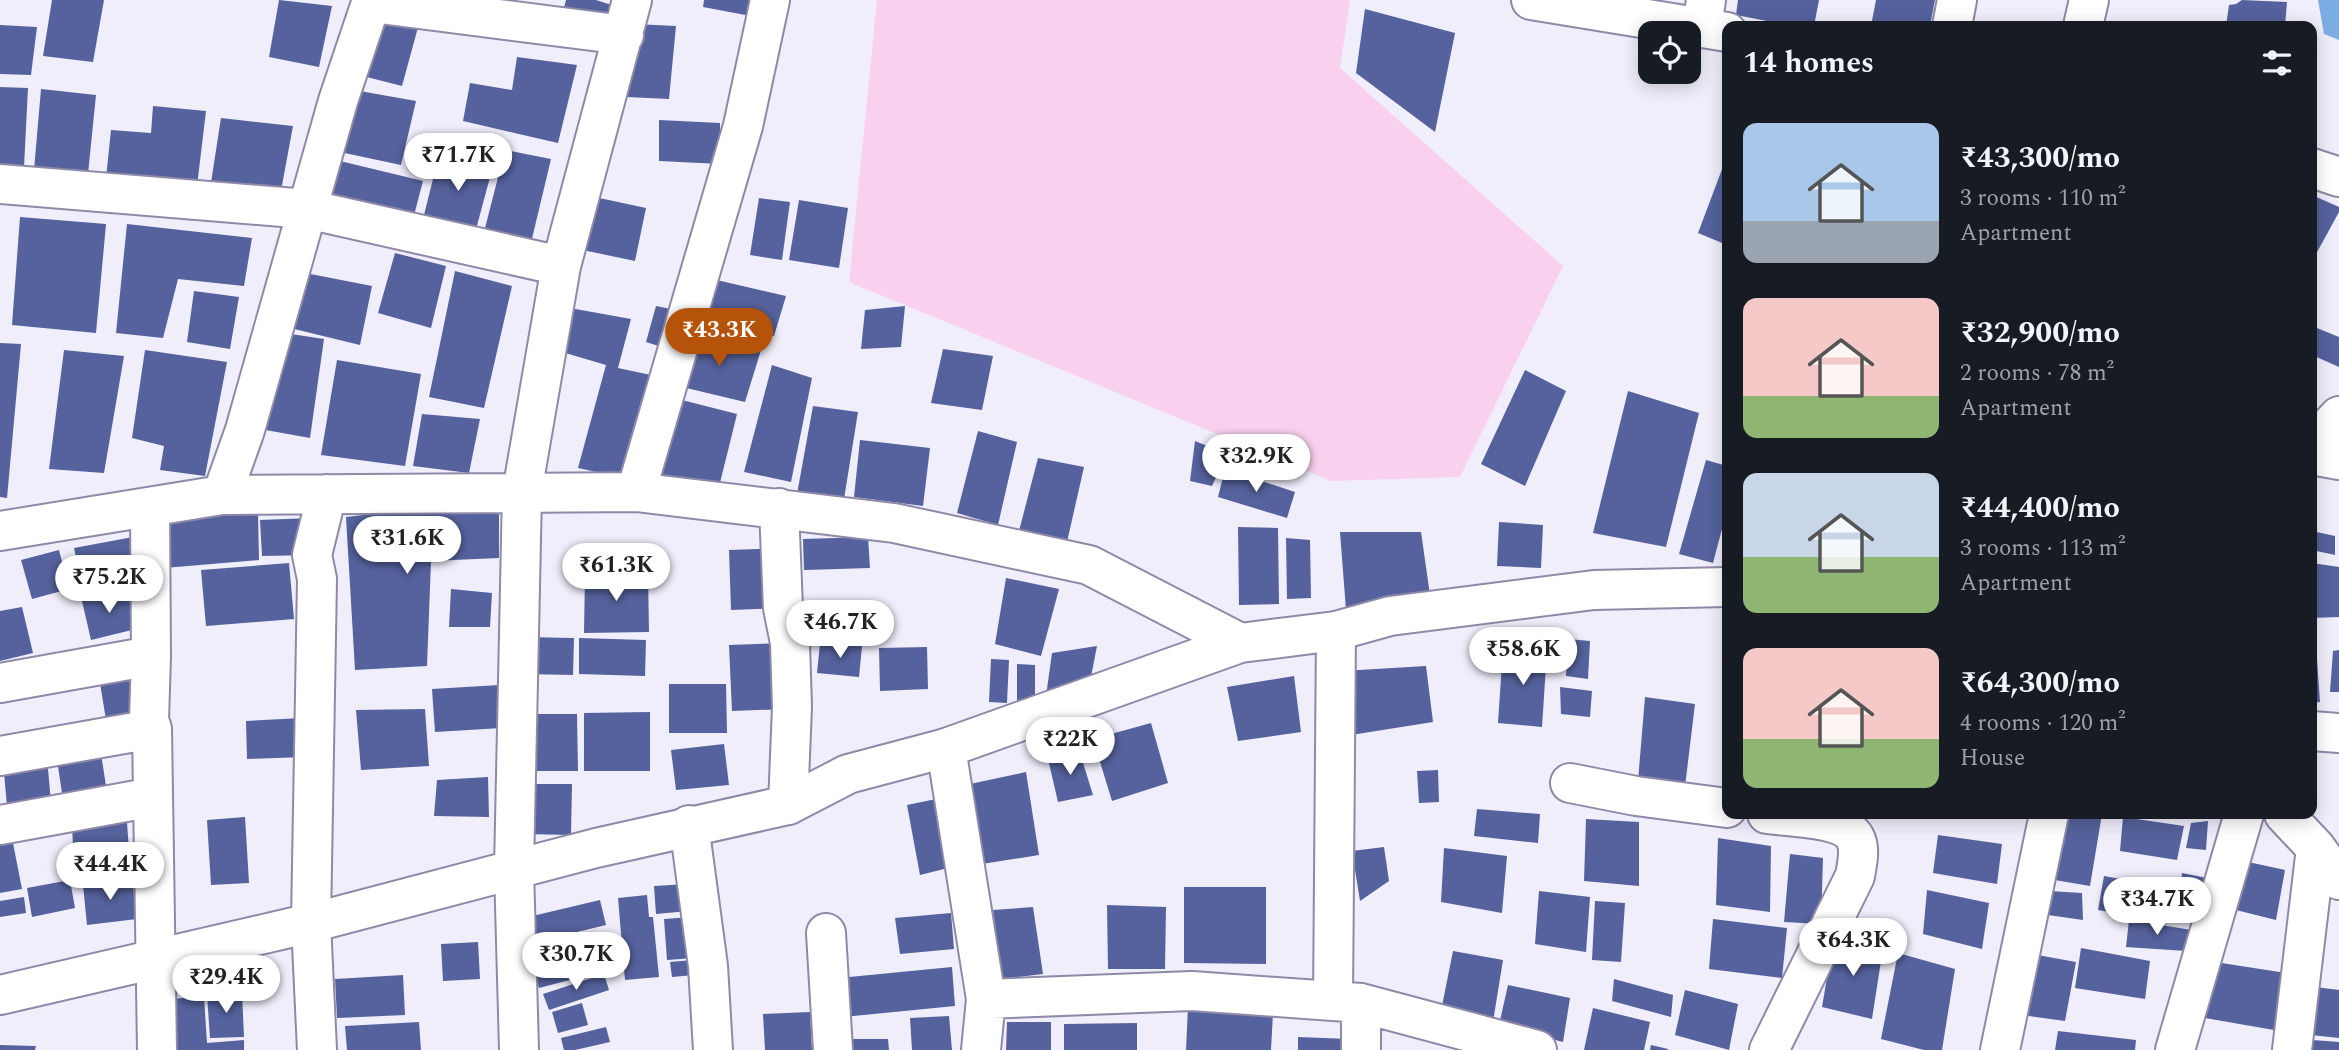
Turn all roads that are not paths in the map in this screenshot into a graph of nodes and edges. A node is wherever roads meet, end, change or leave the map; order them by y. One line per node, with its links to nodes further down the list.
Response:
1 (770, 0): 20 (street)
2 (1531, 0): 7 (street)
3 (1957, 0): 8 (street)
4 (2089, 0): 9 (street)
5 (372, 2): 6 (street); 13 (street)
6 (628, 18): 14 (street)
7 (1712, 20)
8 (1953, 21)
9 (2084, 21)
10 (2317, 170): 11 (street)
11 (2339, 177)
12 (0, 184): 13 (street)
13 (307, 209): 14 (street); 22 (street)
14 (561, 266): 19 (street)
15 (2339, 416): 16 (street)
16 (2317, 440)
17 (2317, 456): 18 (street)
18 (2339, 460)
19 (522, 492): 20 (street); 21 (street); 47 (street)
20 (636, 492): 24 (street)
21 (327, 494): 22 (street); 49 (street)
22 (222, 495): 23 (street)
23 (150, 507): 25 (street); 29 (street)
24 (779, 508): 28 (street); 38 (street)
25 (0, 531)
26 (1722, 587): 27 (street)
27 (1336, 631): 28 (street); 54 (street)
28 (1240, 643): 34 (street)
29 (151, 656): 30 (street); 31 (street)
30 (0, 683)
31 (152, 729): 35 (street); 37 (street)
32 (2317, 731): 33 (street)
33 (2339, 733)
34 (946, 748): 38 (street); 53 (street)
35 (0, 756)
36 (1570, 783): 39 (street)
37 (153, 797): 44 (street); 51 (street)
38 (788, 805): 45 (street)
39 (1722, 807)
40 (1799, 819): 63 (street)
41 (2048, 819): 64 (street)
42 (2243, 819): 65 (street)
43 (2289, 819): 46 (street)
44 (0, 825)
45 (689, 825): 47 (street); 58 (street)
46 (2316, 848): 48 (street); 66 (street)
47 (514, 869): 49 (street); 57 (street)
48 (2339, 880)
49 (311, 923): 51 (street); 56 (street)
50 (826, 933): 59 (street)
51 (155, 959): 52 (street); 55 (street)
52 (0, 995)
53 (986, 999): 54 (street); 60 (street)
54 (1347, 1002): 61 (street); 62 (street)
55 (157, 1050)
56 (317, 1050)
57 (519, 1050)
58 (713, 1050)
59 (833, 1050)
60 (981, 1050)
61 (1361, 1050)
62 (1536, 1050)
63 (1769, 1050)
64 (2000, 1050)
65 (2175, 1050)
66 (2292, 1050)

